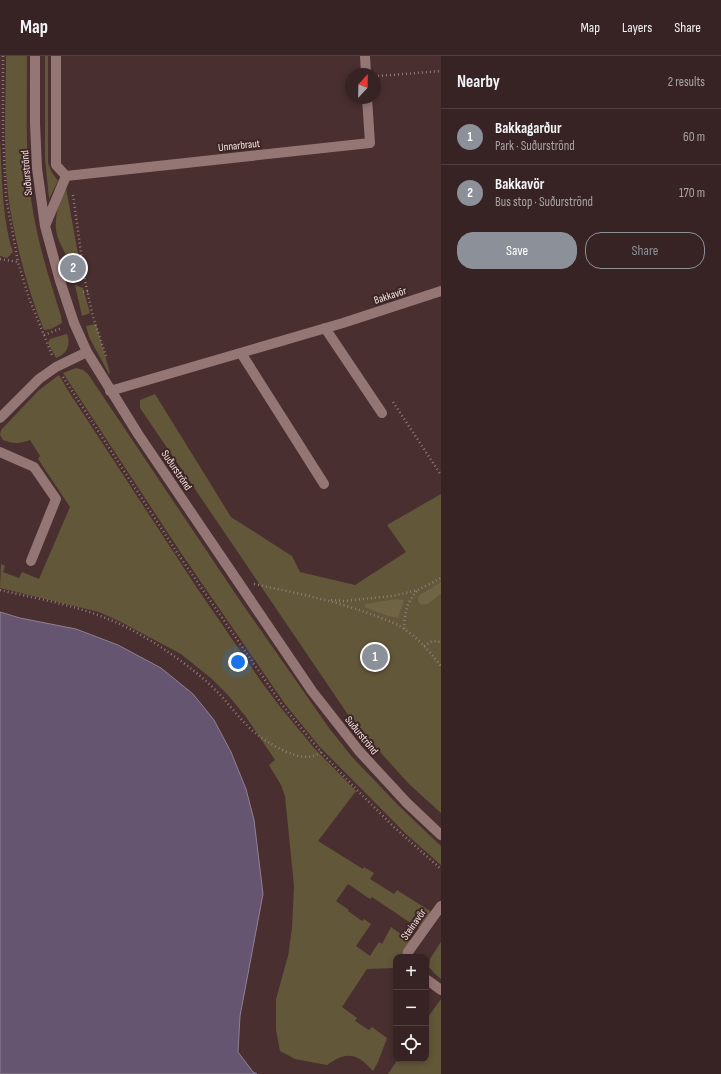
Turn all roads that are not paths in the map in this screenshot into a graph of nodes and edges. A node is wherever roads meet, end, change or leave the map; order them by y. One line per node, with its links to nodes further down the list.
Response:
1 (35, 56): 7 (street, Suðurströnd)
2 (56, 56): 6 (street)
3 (365, 56): 4 (street)
4 (366, 68)
5 (367, 104): 6 (street, Unnarbraut)
6 (69, 175): 7 (street)
7 (45, 226): 10 (street, Suðurströnd)
8 (440, 293): 9 (street, Bakkavör)
9 (326, 328): 11 (street, Bakkavör); 13 (street)
10 (87, 352): 12 (street, Suðurströnd); 14 (street)
11 (241, 353): 12 (street, Bakkavör); 16 (street)
12 (110, 391): 18 (street, Suðurströnd)
13 (382, 413)
14 (0, 418)
15 (0, 452): 17 (street)
16 (324, 484)
17 (31, 561)
18 (441, 835)
19 (441, 906): 20 (street, Steinavör)
20 (408, 954)
21 (429, 981): 22 (street)
22 (441, 990)

